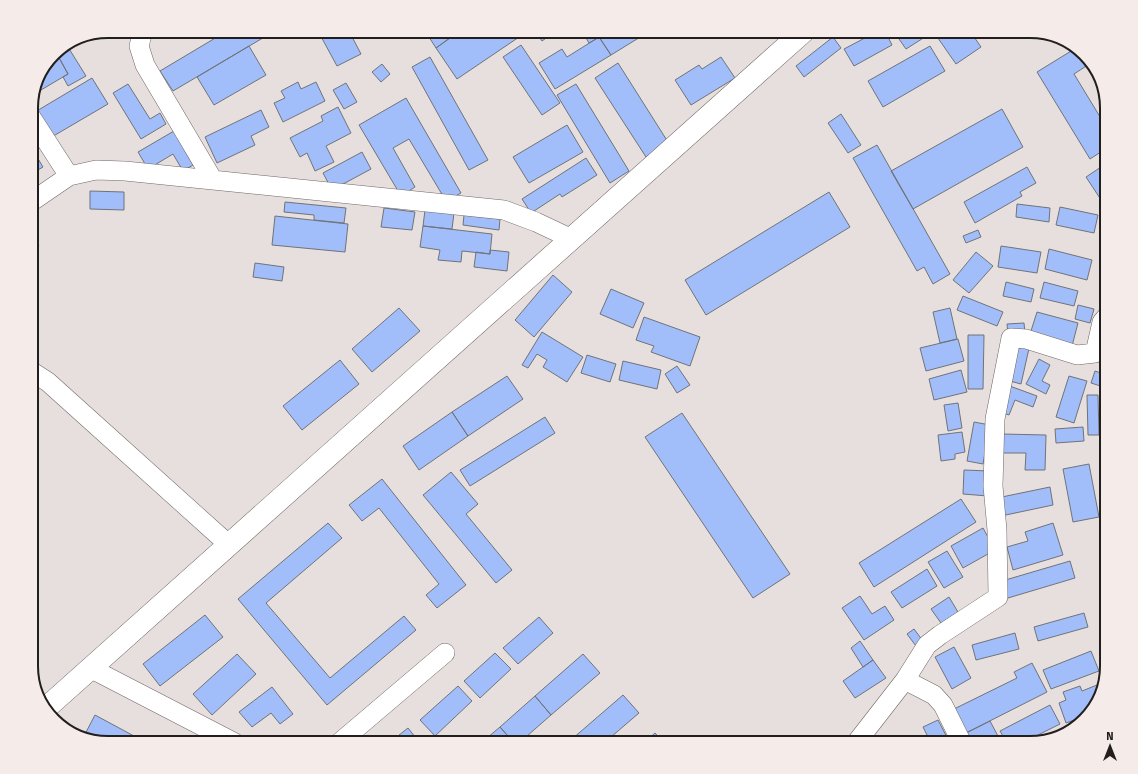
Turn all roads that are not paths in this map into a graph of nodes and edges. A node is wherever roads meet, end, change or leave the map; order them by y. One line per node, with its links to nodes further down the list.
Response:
1 (141, 38): 5 (street)
2 (796, 38): 7 (main road)
3 (38, 128): 4 (street)
4 (69, 176): 5 (street); 6 (street)
5 (213, 180): 7 (street)
6 (38, 197)
7 (572, 239): 10 (main road)
8 (1100, 331): 13 (street)
9 (38, 375): 10 (street)
10 (228, 544): 12 (main road)
11 (445, 653): 16 (street)
12 (92, 669): 14 (main road); 15 (street)
13 (905, 680): 17 (street); 18 (street)
14 (50, 705)
15 (221, 736)
16 (347, 736)
17 (861, 736)
18 (958, 736)

